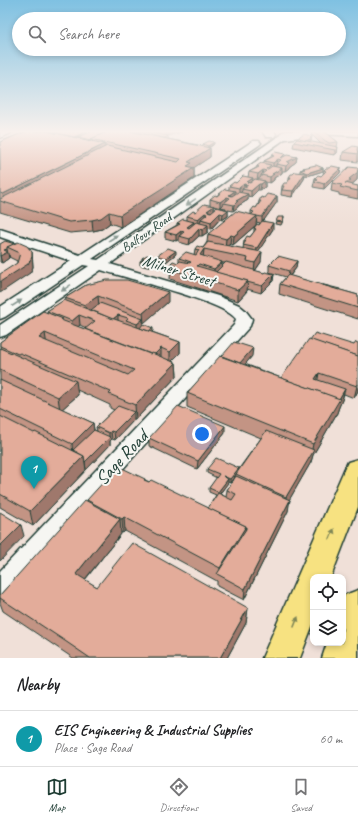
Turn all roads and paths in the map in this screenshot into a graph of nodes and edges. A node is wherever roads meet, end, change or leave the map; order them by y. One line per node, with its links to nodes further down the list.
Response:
1 (229, 162): 3 (street, Balfour Road)
2 (243, 162): 4 (street, Balfour Road)
3 (206, 176): 4 (street); 7 (street, Balfour Road, one-way to 3)
4 (223, 179): 8 (street, Balfour Road, one-way to 8)
5 (0, 233): 6 (street, Milner Street)
6 (47, 248): 7 (street, Milner Street); 9 (street)
7 (80, 259): 8 (street, Milner Street); 9 (street, Balfour Road)
8 (98, 266): 11 (street, Milner Street); 12 (street, Balfour Road, one-way to 12)
9 (34, 292): 10 (street, Balfour Road, one-way to 9)
10 (0, 314)
11 (242, 326): 16 (street, Sage Road)
12 (0, 332)
13 (358, 470): 14 (highway, one-way to 13)
14 (316, 574)
15 (310, 588): 18 (highway, one-way to 15)
16 (0, 589)
17 (358, 607): 19 (highway)
18 (281, 658)
19 (341, 658)

